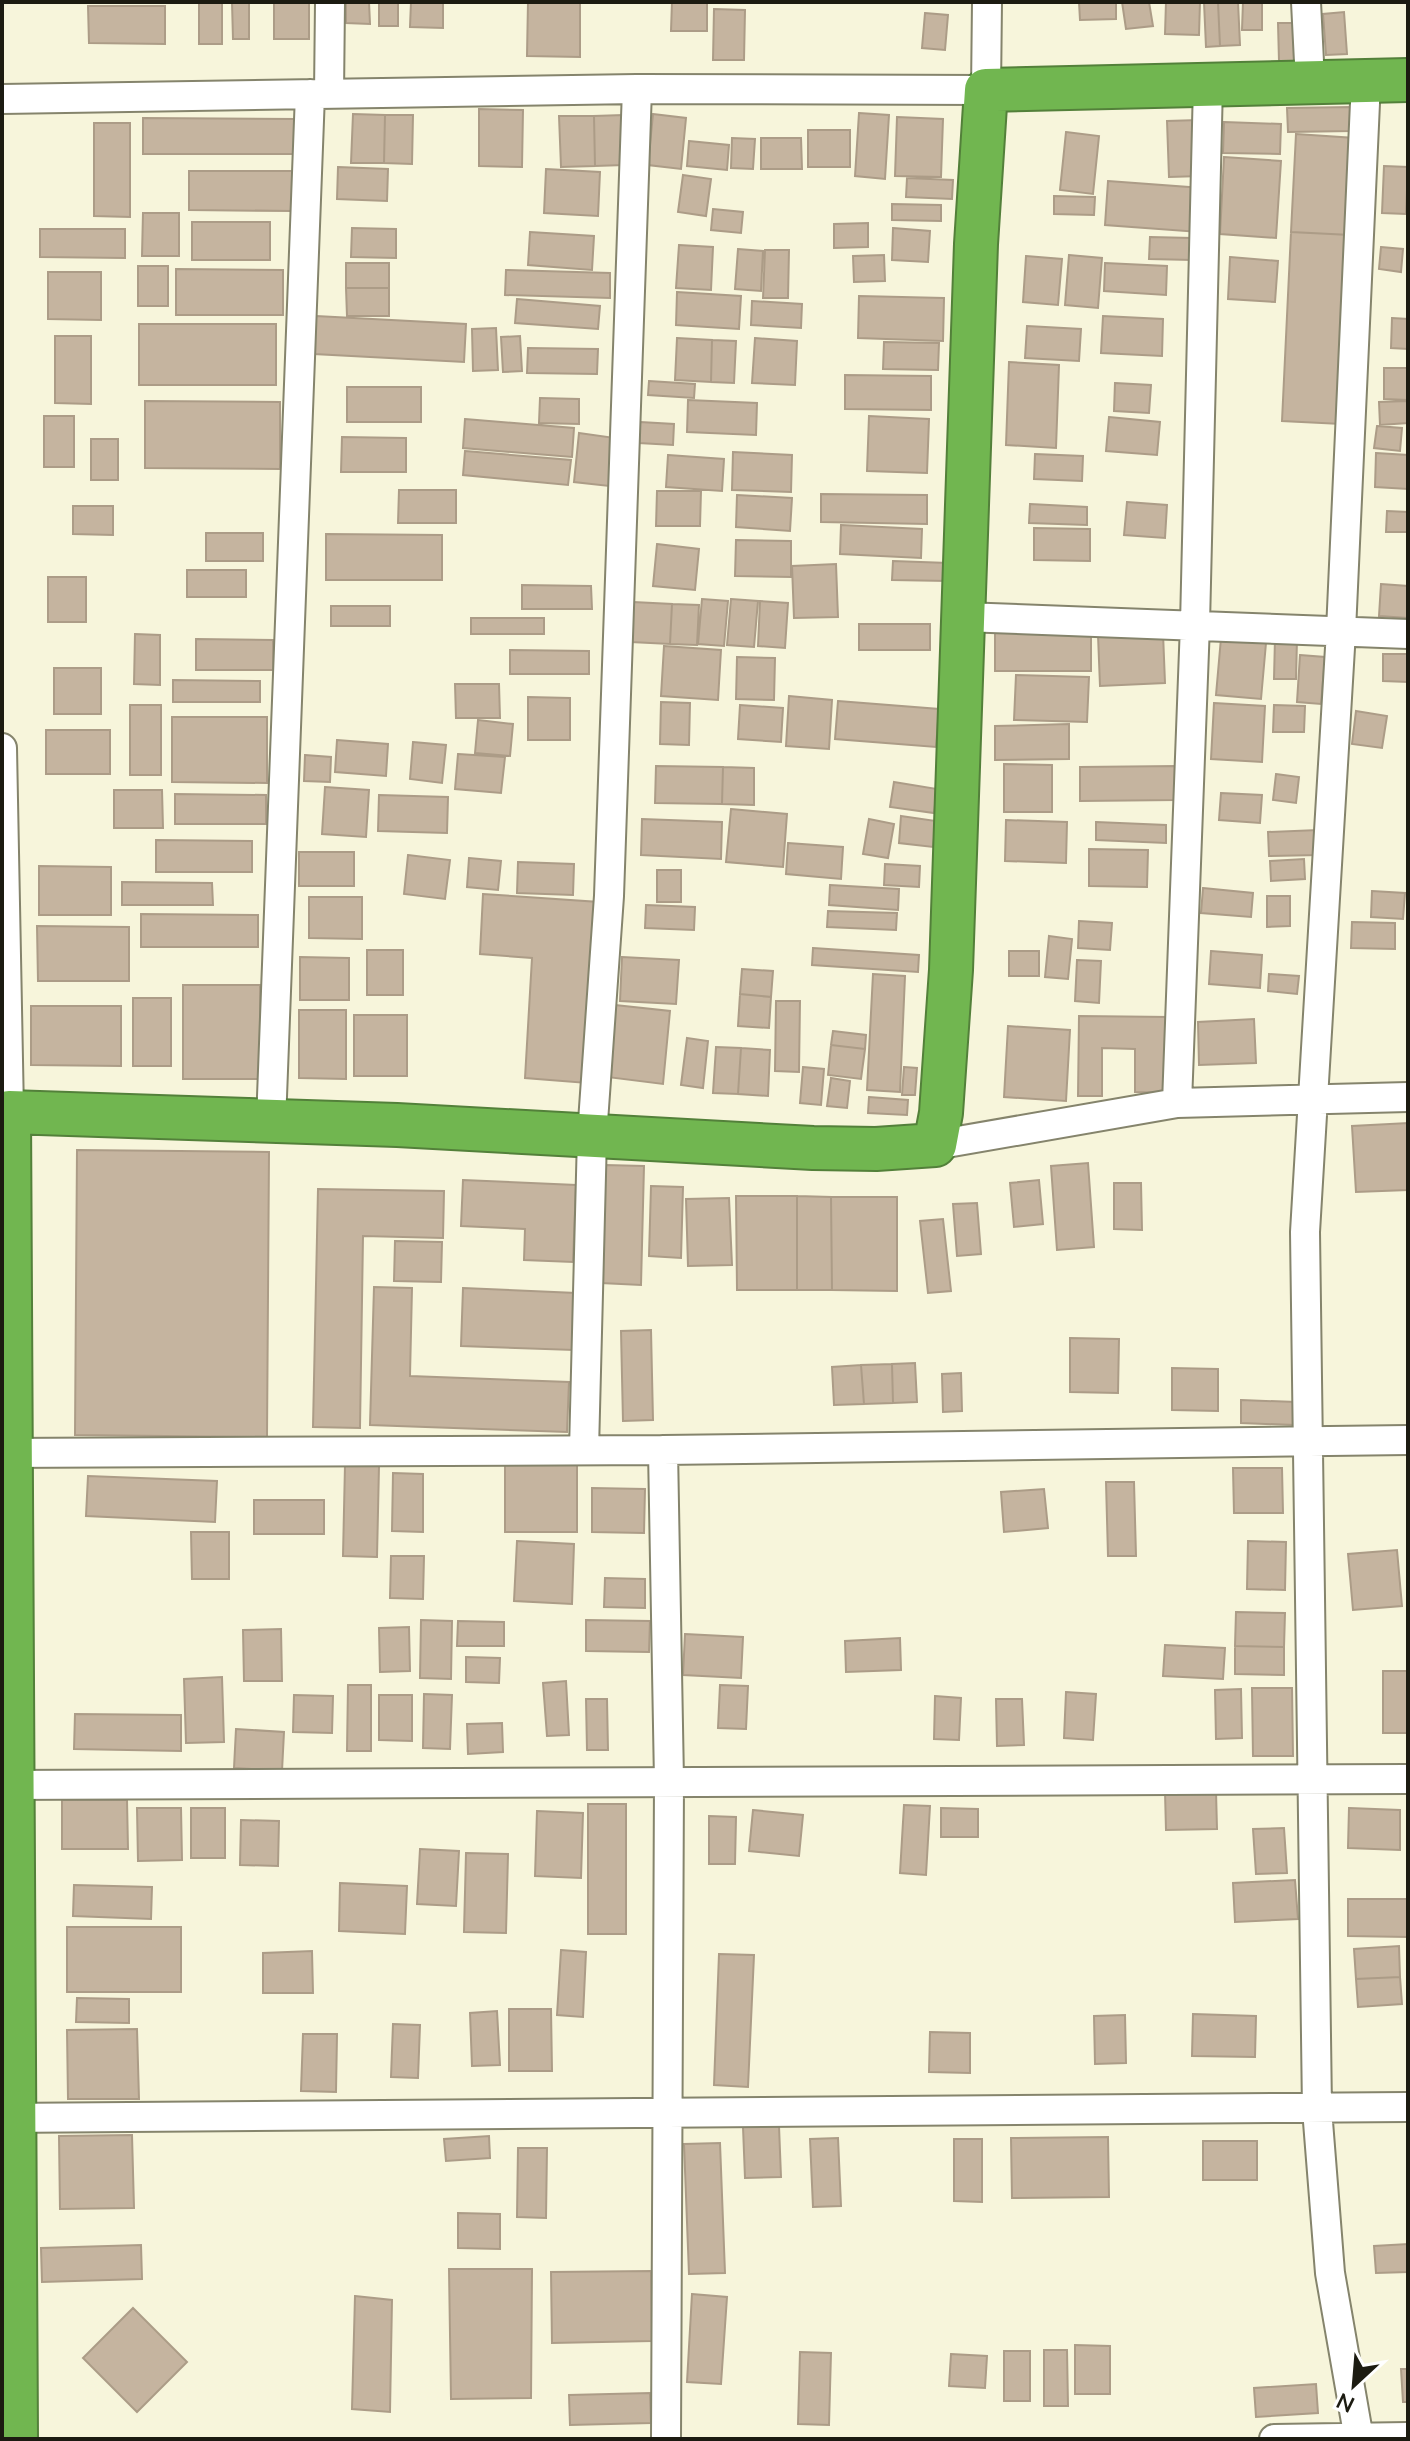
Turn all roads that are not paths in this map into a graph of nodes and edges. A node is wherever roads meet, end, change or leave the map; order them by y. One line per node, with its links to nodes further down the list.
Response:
1 (330, 2): 10 (street)
2 (987, 2): 9 (street)
3 (1306, 2): 6 (street)
4 (1408, 80): 5 (highway)
5 (1366, 81): 6 (highway); 14 (street)
6 (1310, 82): 7 (highway)
7 (1208, 84): 9 (highway); 13 (street)
8 (637, 89): 9 (street); 10 (street); 23 (street)
9 (986, 90): 12 (highway)
10 (320, 94): 11 (street); 22 (street)
11 (2, 99)
12 (963, 617): 13 (street); 24 (highway)
13 (1195, 624): 14 (street); 20 (street)
14 (1341, 631): 15 (street); 19 (street)
15 (1408, 634)
16 (2, 748): 17 (street)
17 (2, 777): 21 (street)
18 (1408, 1097): 19 (street)
19 (1311, 1100): 20 (street); 26 (street)
20 (1177, 1103): 24 (street)
21 (9, 1112): 22 (highway); 29 (highway)
22 (271, 1123): 23 (highway)
23 (592, 1136): 24 (highway); 27 (street)
24 (935, 1145)
25 (1408, 1440): 26 (street)
26 (1307, 1441): 28 (street); 30 (street)
27 (584, 1450): 28 (street); 29 (street)
28 (663, 1450): 32 (street)
29 (6, 1453): 33 (highway)
30 (1314, 1779): 31 (street); 32 (street); 35 (street)
31 (1408, 1779)
32 (669, 1781): 33 (street); 36 (street)
33 (8, 1785): 37 (highway)
34 (1408, 2107): 35 (street)
35 (1317, 2109): 36 (street); 39 (street)
36 (666, 2111): 37 (street); 41 (street)
37 (8, 2118): 40 (highway)
38 (1408, 2437): 39 (street)
39 (1359, 2438): 42 (street)
40 (16, 2439)
41 (666, 2439)
42 (1274, 2439)

